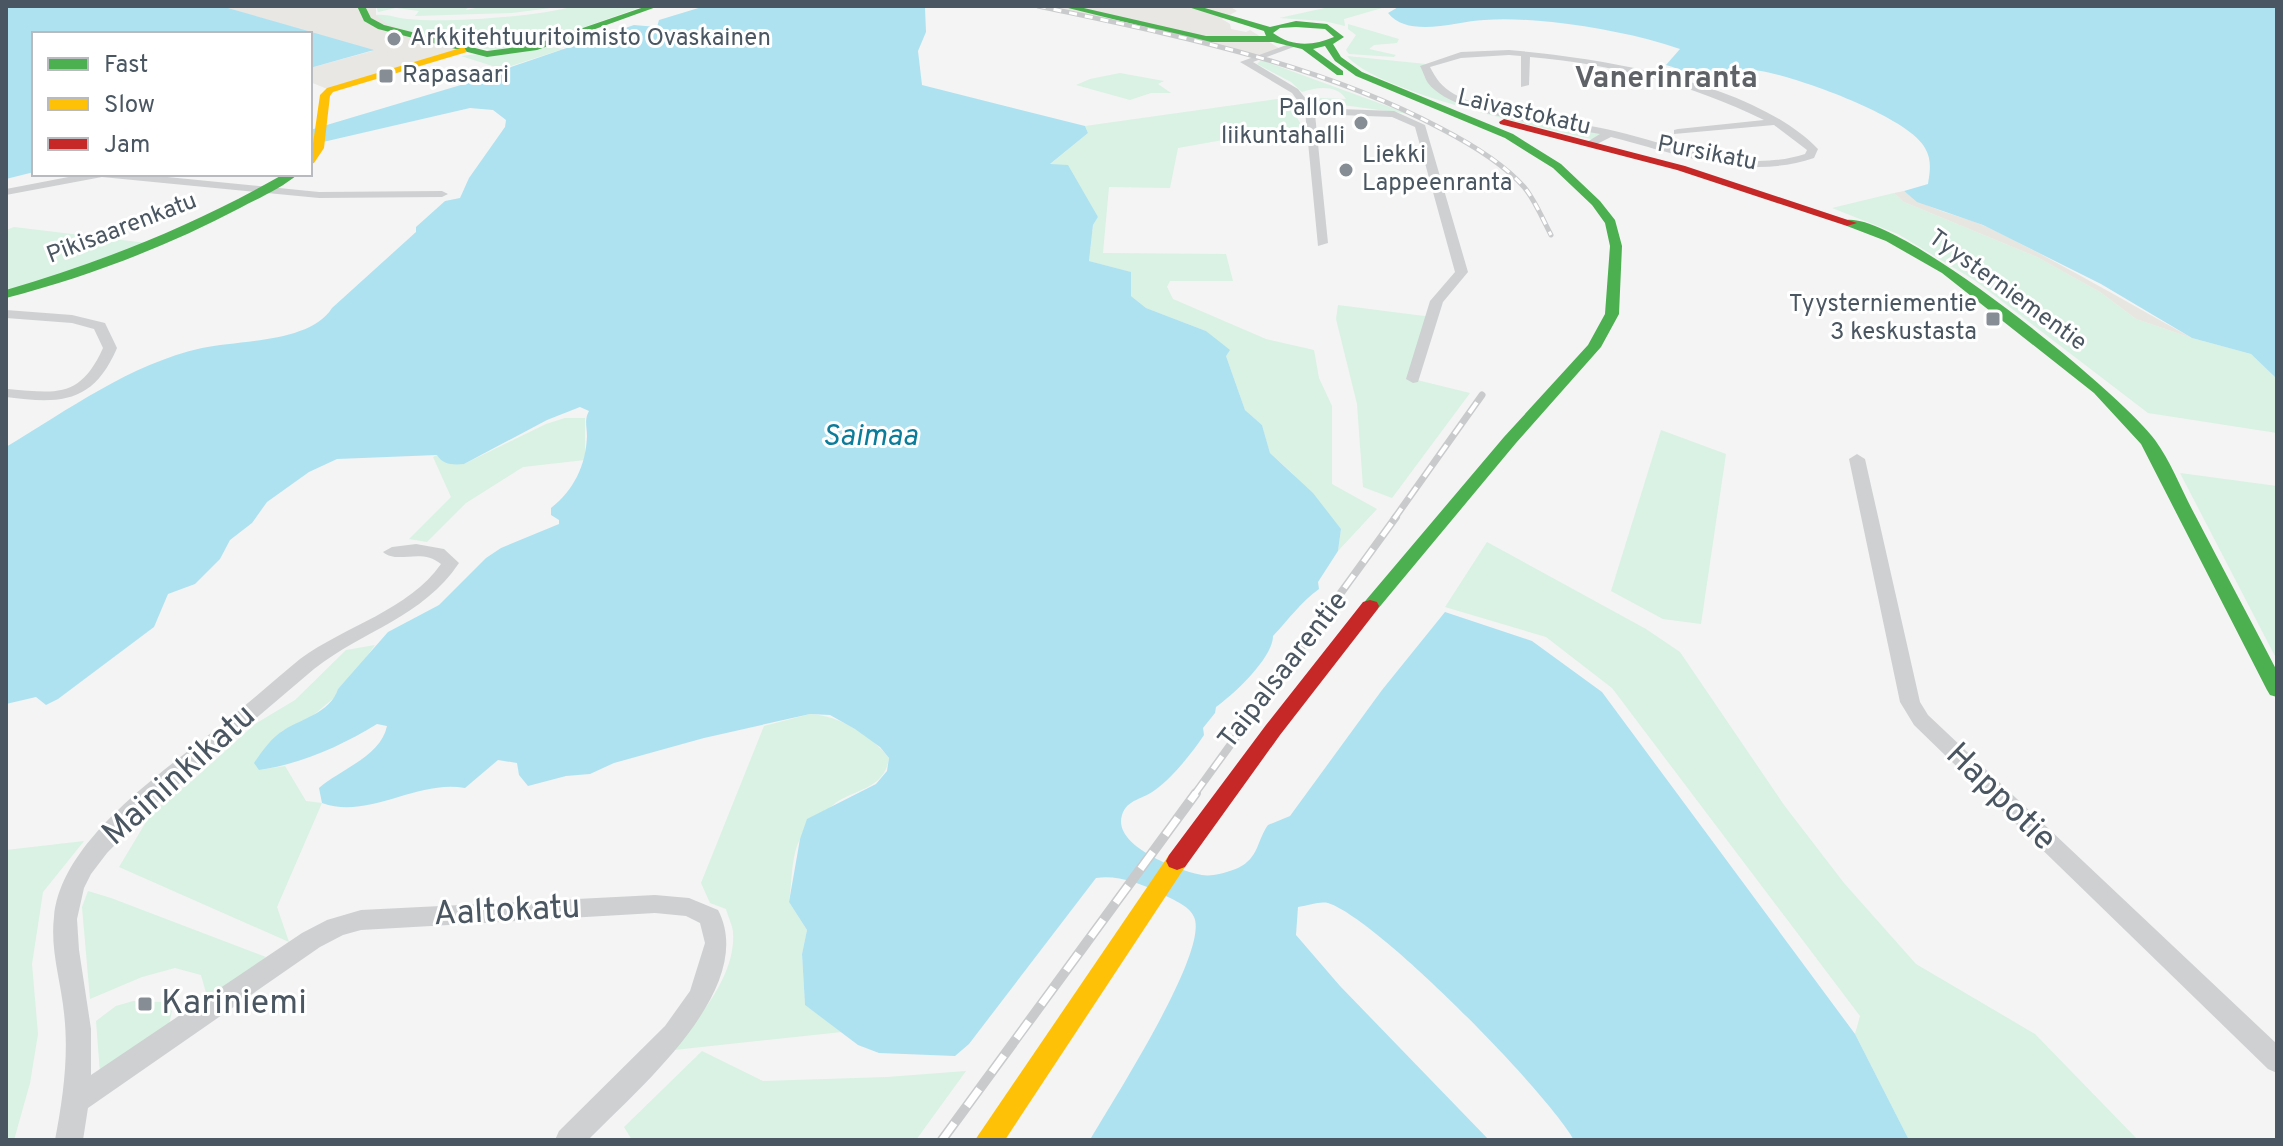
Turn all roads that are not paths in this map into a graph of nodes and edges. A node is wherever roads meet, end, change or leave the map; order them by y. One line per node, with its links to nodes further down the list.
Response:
1 (361, 6): 9 (street)
2 (655, 6): 9 (street)
3 (1064, 6): 6 (street)
4 (1189, 6): 6 (street)
5 (1207, 6): 6 (street)
6 (1274, 34): 7 (street, Taipalsaarentie); 8 (street); 11 (street)
7 (1328, 43): 8 (street); 14 (street, Taipalsaarentie)
8 (1298, 45): 11 (street); 16 (street)
9 (464, 50): 23 (street)
10 (1526, 54): 12 (street, Laivastokatu); 13 (street); 20 (street, Laivastokatu)
11 (1245, 62): 15 (street)
12 (1679, 83): 18 (street, Pursikatu)
13 (1524, 85)
14 (1419, 99): 17 (street, Taipalsaarentie); 21 (street, Tyysterniementie)
15 (1310, 111): 30 (street); 34 (street)
16 (1457, 118): 17 (street, Tyysterniementie); 31 (street)
17 (1481, 122): 21 (street, Tyysterniementie); 31 (street, Taipalsaarentie)
18 (1780, 122): 19 (street); 20 (street, Pursikatu)
19 (1678, 132)
20 (1610, 133): 22 (street)
21 (1548, 134): 22 (street, Tyysterniementie)
22 (1591, 144): 38 (street, Tyysterniementie)
23 (314, 154)
24 (91, 176): 28 (street)
25 (121, 176): 27 (street)
26 (289, 176): 27 (street, Pikisaarenkatu)
27 (265, 191): 29 (street); 32 (street, Pikisaarenkatu)
28 (6, 192)
29 (442, 194)
30 (1322, 243)
31 (1616, 246): 43 (street, Taipalsaarentie)
32 (6, 294)
33 (6, 314): 35 (street)
34 (1413, 379)
35 (8, 393)
36 (1857, 459): 39 (street, Happotie)
37 (392, 552): 40 (street, Maininkikatu)
38 (2277, 690)
39 (2277, 1061)
40 (77, 1100): 41 (street, Maininkikatu); 42 (street, Aaltokatu)
41 (69, 1140)
42 (569, 1140)
43 (989, 1140)

